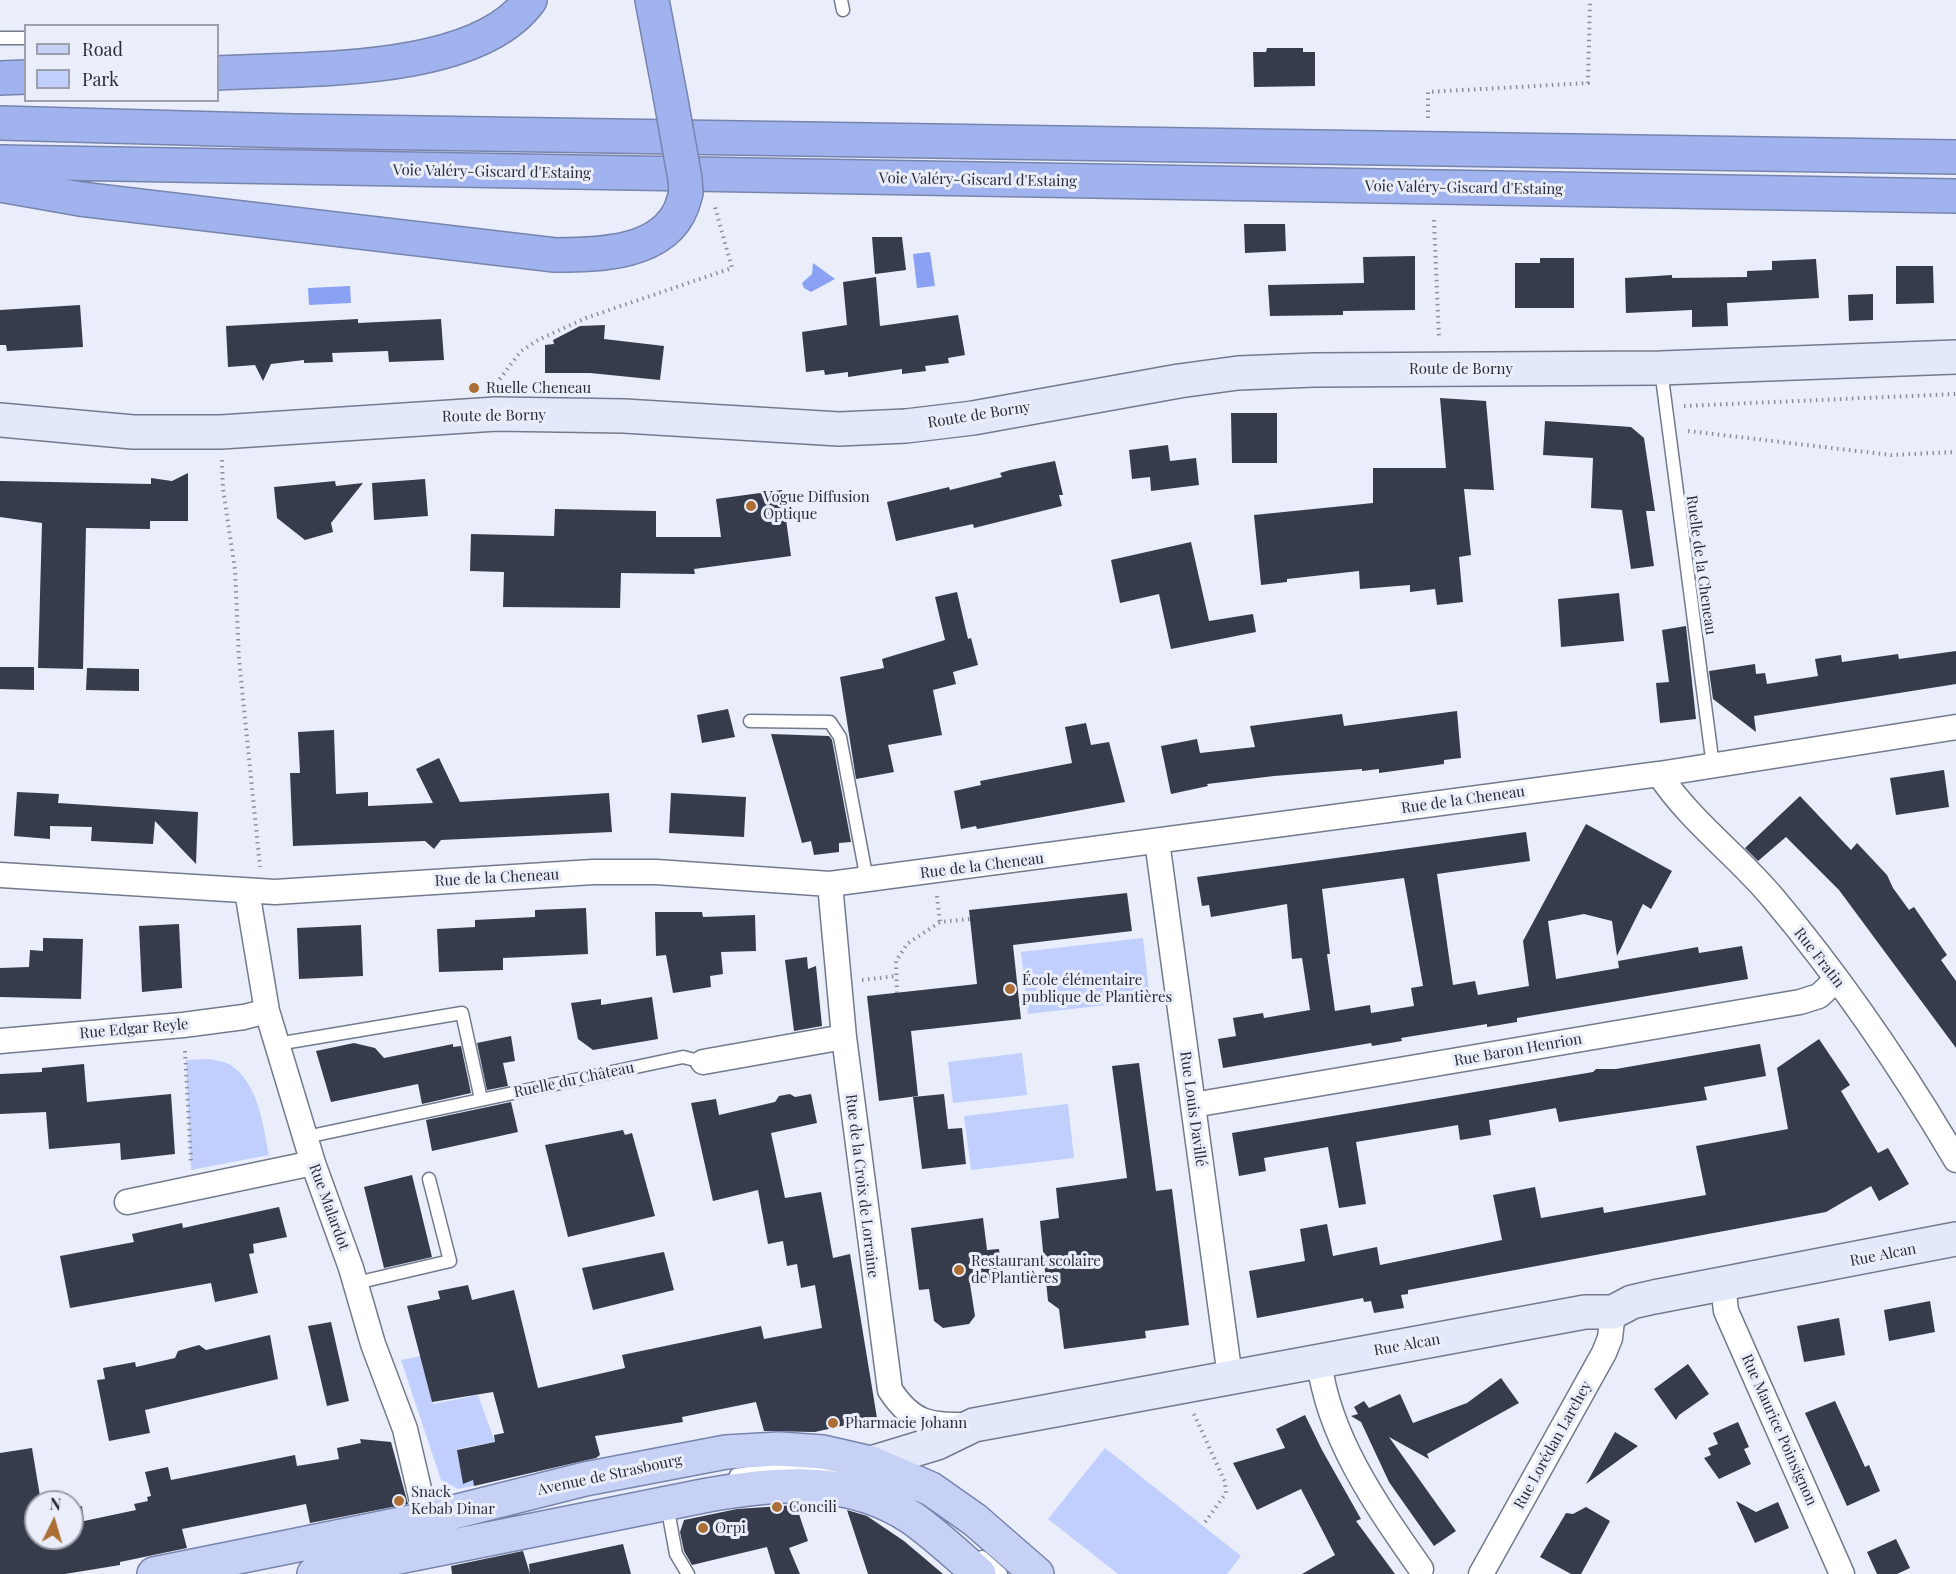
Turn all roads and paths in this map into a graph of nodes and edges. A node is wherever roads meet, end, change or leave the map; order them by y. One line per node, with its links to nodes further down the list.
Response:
1 (530, 0): 6 (highway)
2 (652, 0): 13 (highway, bridge)
3 (1590, 0): 9 (path)
4 (0, 38): 5 (lane)
5 (24, 38)
6 (219, 73)
7 (24, 77): 8 (highway)
8 (0, 78)
9 (1428, 118)
10 (0, 123): 11 (highway)
11 (1956, 157)
12 (0, 162): 14 (highway, Voie Valéry-Giscard d'Estaing)
13 (0, 185)
14 (1956, 196)
15 (715, 207): 22 (path)
16 (1434, 220): 17 (path)
17 (1439, 330)
18 (1956, 357): 19 (street, Route de Borny)
19 (1661, 368): 21 (lane, Ruelle de la Cheneau); 22 (street, Route de Borny)
20 (1956, 394): 21 (path)
21 (1664, 403): 24 (lane, Ruelle de la Cheneau)
22 (496, 414): 25 (street, Route de Borny)
23 (0, 420): 25 (street, Route de Borny)
24 (1667, 429): 26 (path); 29 (lane, Ruelle de la Cheneau)
25 (221, 432): 35 (path)
26 (1956, 452)
27 (750, 721): 33 (lane)
28 (1956, 726): 29 (street, Rue de la Cheneau)
29 (1713, 766): 30 (street, Rue de la Cheneau)
30 (1659, 774): 31 (street, Rue de la Cheneau); 37 (street, Rue Fratin)
31 (1157, 841): 33 (street, Rue de la Cheneau); 46 (street, Rue Louis Davillé)
32 (0, 875): 35 (street, Rue de la Cheneau)
33 (867, 880): 34 (street, Rue de la Cheneau)
34 (830, 884): 35 (street, Rue de la Cheneau); 41 (street, Rue de la Croix de Lorraine)
35 (254, 891): 39 (street, Rue Malardot)
36 (970, 919): 38 (path)
37 (1836, 980): 46 (street, Rue Baron Henrion); 48 (street, Rue Fratin)
38 (897, 993)
39 (267, 1011): 40 (street, Rue Edgar Reyle); 43 (street, Rue Malardot)
40 (183, 1025): 42 (street, Rue Edgar Reyle); 51 (path)
41 (844, 1037): 44 (street, Ruelle du Château); 60 (street, Rue de la Croix de Lorraine)
42 (0, 1041)
43 (277, 1044): 45 (lane); 47 (street, Rue Malardot)
44 (703, 1062): 45 (lane, Ruelle du Château)
45 (481, 1099): 47 (lane, Ruelle du Château)
46 (1193, 1105): 58 (street, Rue Louis Davillé)
47 (306, 1137): 49 (street, Rue Malardot)
48 (1956, 1160)
49 (313, 1163): 51 (street); 54 (street, Rue Malardot)
50 (429, 1179): 54 (lane)
51 (195, 1188): 52 (street)
52 (127, 1202)
53 (1953, 1242): 55 (street, Rue Alcan)
54 (356, 1283): 65 (street, Rue Malardot)
55 (1723, 1284): 56 (street, Rue Alcan); 76 (street, Rue Maurice Poinsignon)
56 (1613, 1312): 57 (street, Rue Alcan); 75 (street, Rue Lorédan Larchey)
57 (1319, 1361): 58 (street, Rue Alcan); 69 (street)
58 (1230, 1377): 59 (street, Rue Alcan)
59 (1182, 1386): 60 (street, Rue Alcan); 67 (path)
60 (974, 1425): 61 (street, Rue Alcan)
61 (863, 1469): 62 (lane, Avenue de Strasbourg); 65 (main road, Avenue de Strasbourg); 74 (main road, Avenue de Strasbourg)
62 (726, 1478)
63 (707, 1482): 66 (lane, Avenue de Strasbourg)
64 (666, 1503): 68 (main road); 71 (main road); 72 (lane)
65 (426, 1519): 70 (main road, Avenue de Strasbourg)
66 (517, 1520)
67 (1203, 1525)
68 (973, 1560): 73 (lane)
69 (1421, 1569)
70 (154, 1574)
71 (314, 1574)
72 (688, 1574)
73 (1001, 1574)
74 (1037, 1574)
75 (1481, 1574)
76 (1842, 1574)

